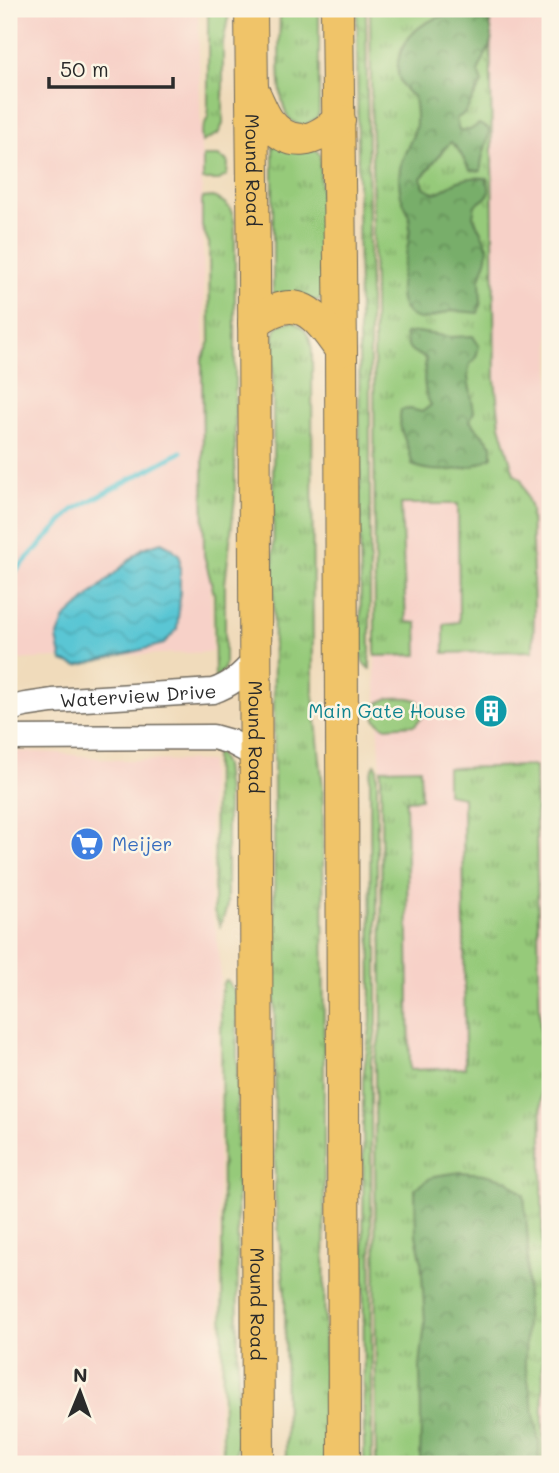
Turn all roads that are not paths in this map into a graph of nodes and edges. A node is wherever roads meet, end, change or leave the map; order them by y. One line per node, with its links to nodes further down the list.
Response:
1 (251, 9): 3 (main road, Mound Road)
2 (338, 9): 4 (main road)
3 (252, 90): 4 (main road); 5 (main road, Mound Road)
4 (339, 120): 6 (main road)
5 (254, 323): 6 (main road); 7 (main road, Mound Road)
6 (341, 350): 12 (main road)
7 (255, 660): 8 (street, Waterview Drive); 10 (main road, Mound Road)
8 (9, 709)
9 (9, 738): 10 (street, Waterview Drive)
10 (255, 755): 11 (main road, Mound Road)
11 (258, 1464)
12 (344, 1464)

